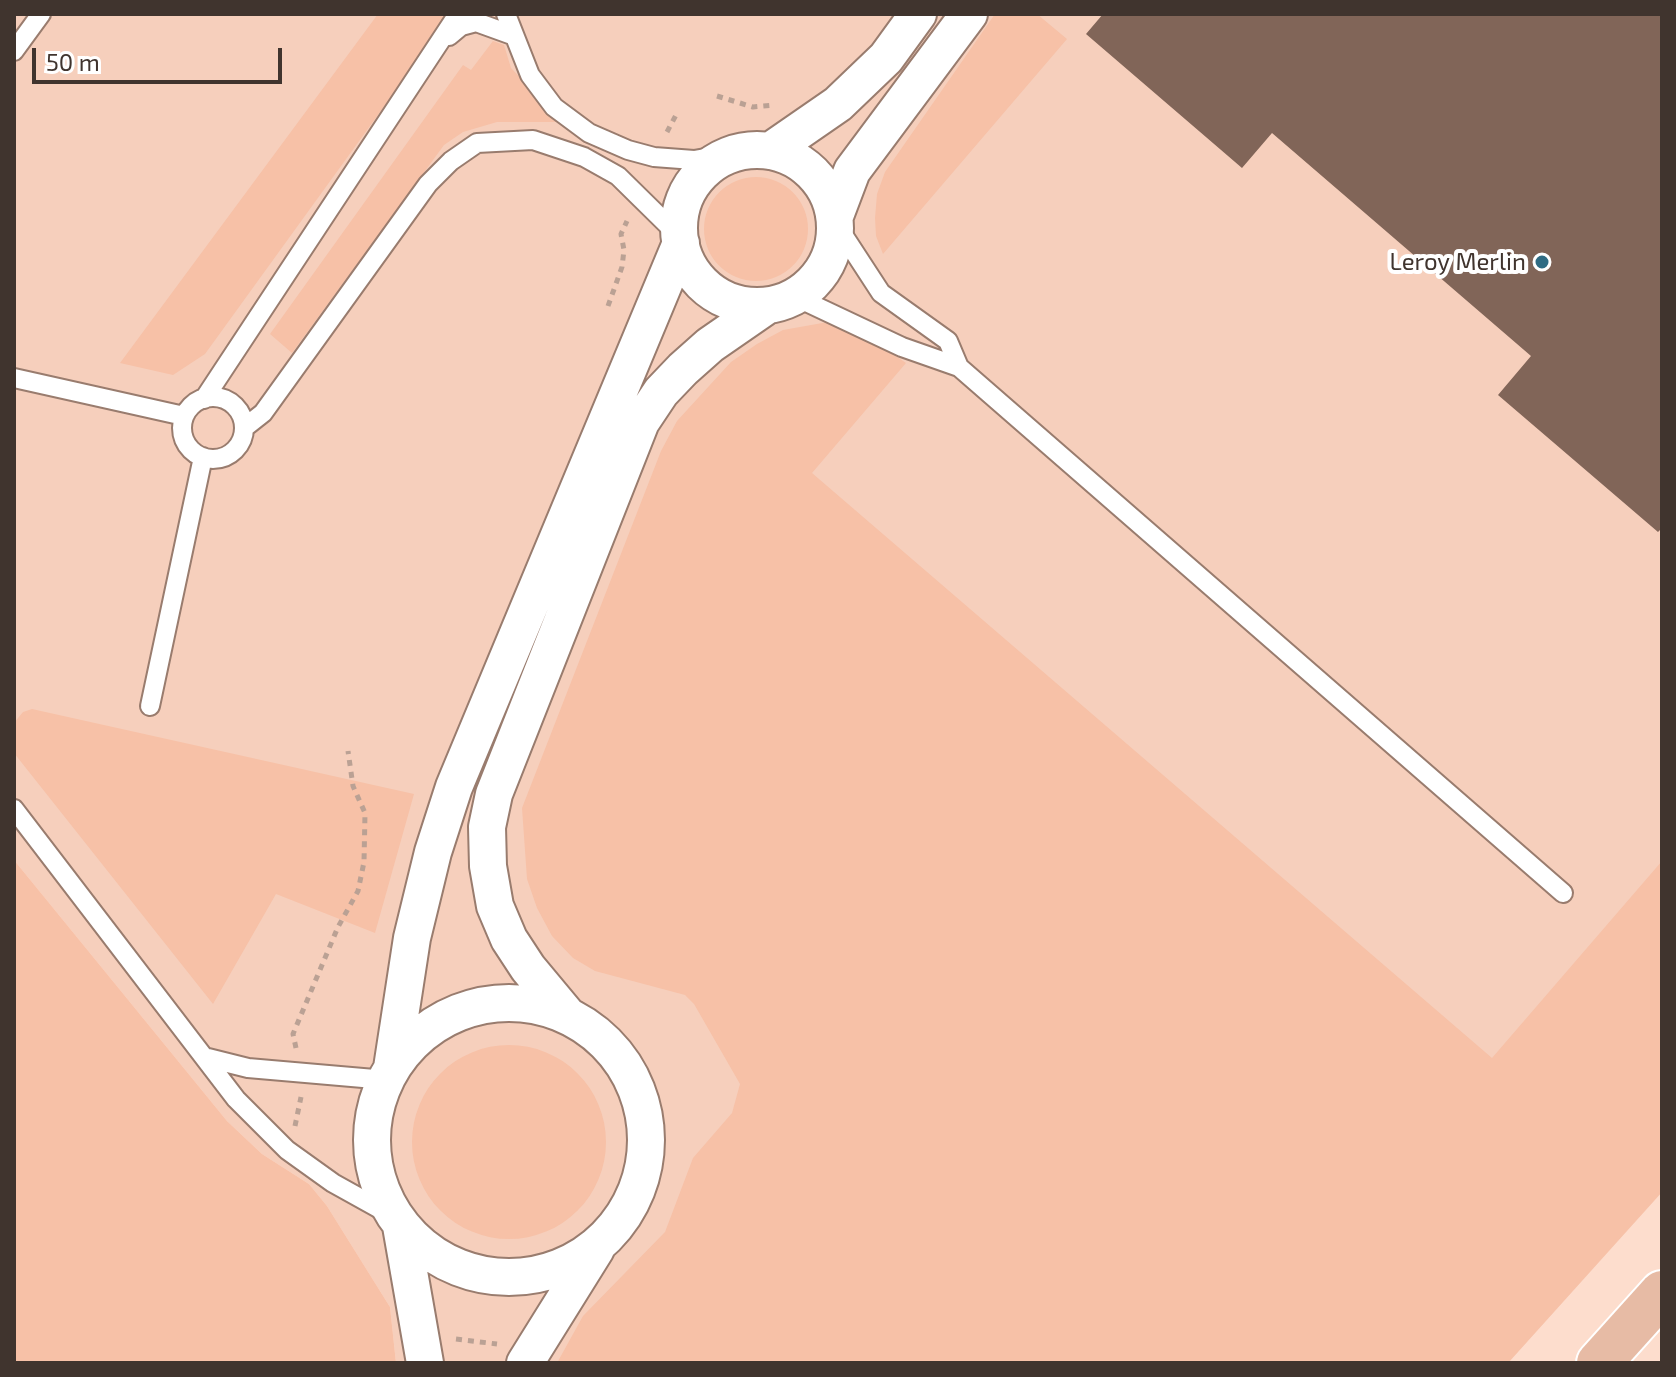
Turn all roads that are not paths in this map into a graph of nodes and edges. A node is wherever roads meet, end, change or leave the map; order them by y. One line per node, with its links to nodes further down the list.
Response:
1 (41, 14): 8 (lane)
2 (458, 14): 7 (lane)
3 (506, 14): 6 (lane)
4 (918, 14): 9 (street)
5 (969, 14): 10 (street)
6 (512, 35): 7 (lane); 9 (lane)
7 (444, 40): 15 (lane)
8 (14, 51)
9 (754, 152): 10 (street); 11 (street)
10 (835, 220): 12 (street); 13 (lane)
11 (680, 240): 12 (street); 17 (lane); 24 (street)
12 (780, 302): 13 (lane); 22 (street)
13 (959, 367): 21 (lane)
14 (14, 378): 16 (lane)
15 (204, 399): 16 (lane); 17 (lane)
16 (184, 416): 18 (lane)
17 (244, 428): 18 (lane)
18 (203, 457): 19 (lane)
19 (150, 706)
20 (14, 809): 23 (lane)
21 (1563, 893)
22 (568, 1016): 24 (street); 26 (street)
23 (208, 1058): 24 (lane); 25 (lane)
24 (389, 1074): 25 (street)
25 (399, 1222): 26 (street); 28 (street)
26 (599, 1244): 29 (street)
27 (1662, 1293): 30 (main road)
28 (424, 1351)
29 (527, 1357)
30 (1599, 1363)

